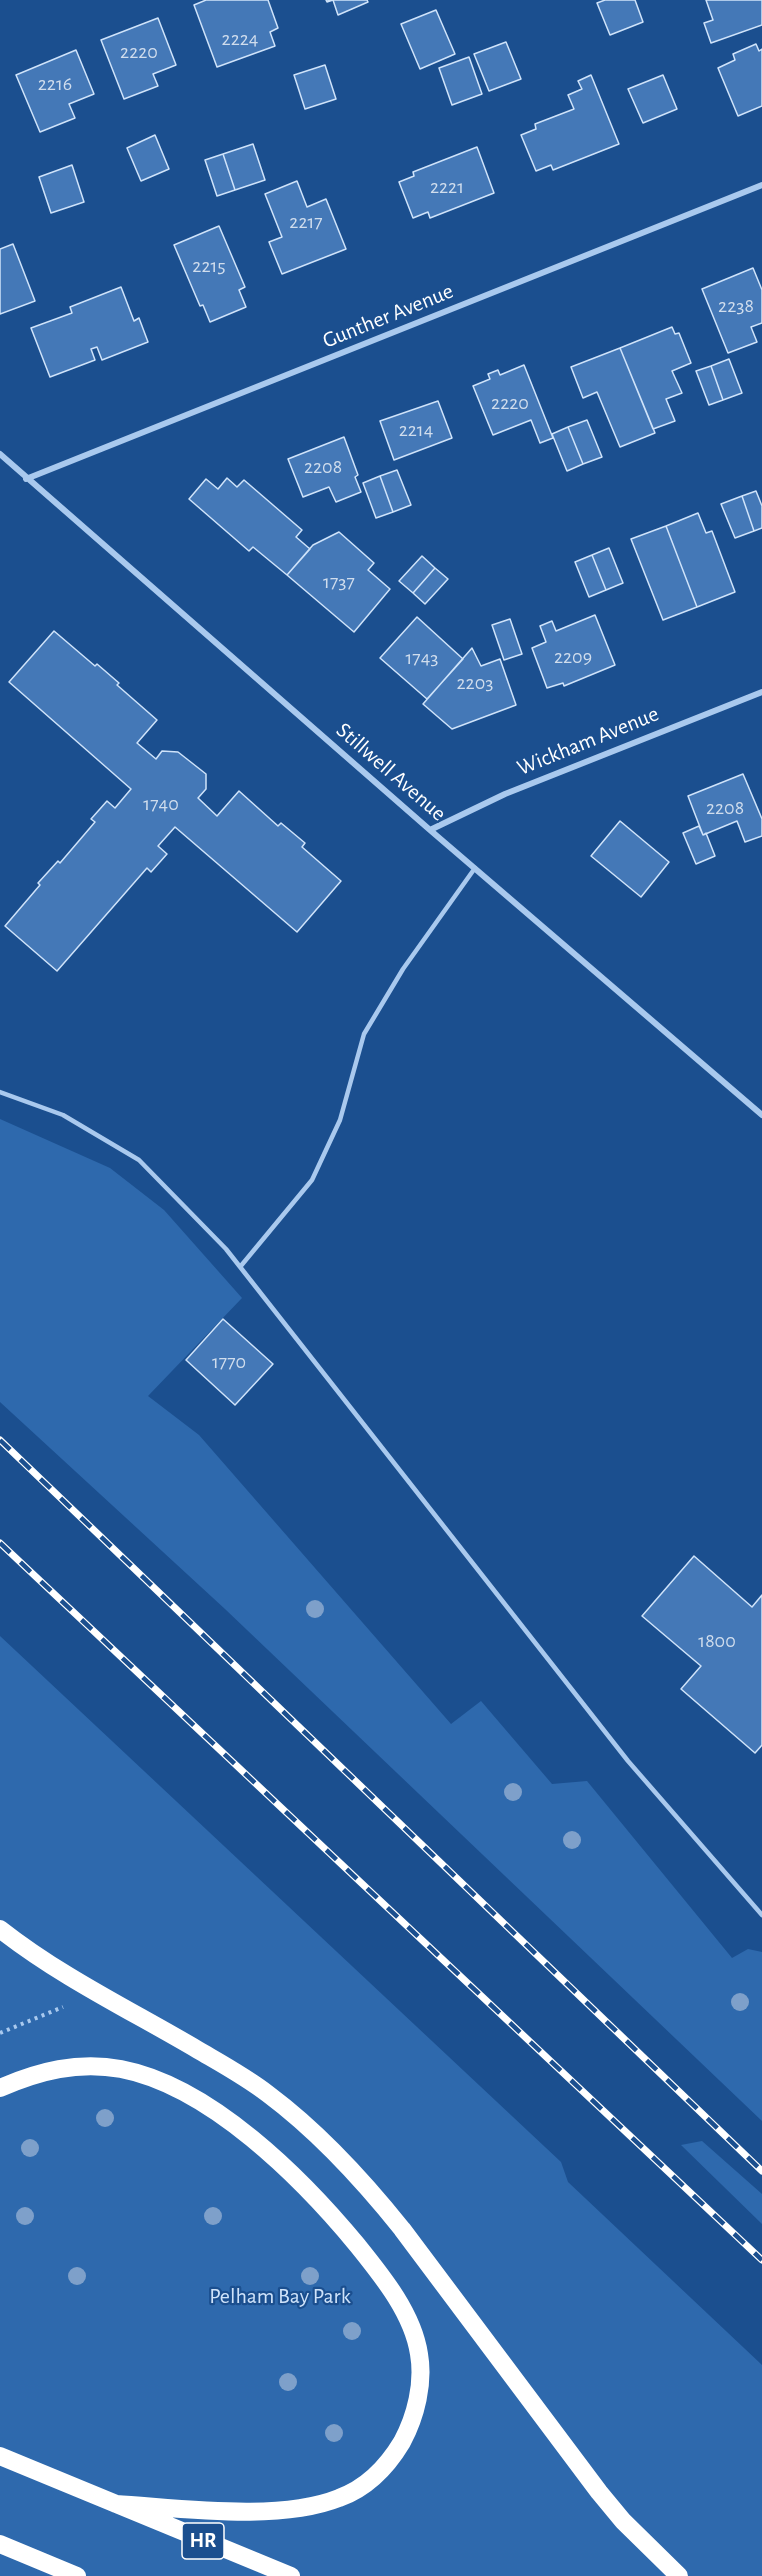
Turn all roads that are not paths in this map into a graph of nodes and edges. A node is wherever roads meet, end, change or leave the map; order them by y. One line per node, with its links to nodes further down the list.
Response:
1 (762, 185): 3 (street, Gunther Avenue)
2 (0, 454): 3 (street, Stillwell Avenue)
3 (26, 479): 5 (street, Stillwell Avenue)
4 (762, 692): 5 (street, Wickham Avenue)
5 (430, 830): 6 (street, Stillwell Avenue)
6 (475, 868): 8 (street, Stillwell Avenue); 9 (lane)
7 (0, 1092): 9 (lane)
8 (762, 1115)
9 (240, 1267): 10 (lane)
10 (762, 1915)
11 (0, 1929): 18 (highway)
12 (0, 2088): 14 (highway)
13 (0, 2456): 14 (highway, HR)
14 (116, 2504): 17 (highway, HR)
15 (0, 2544): 16 (highway)
16 (77, 2576)
17 (291, 2576)
18 (679, 2576)

